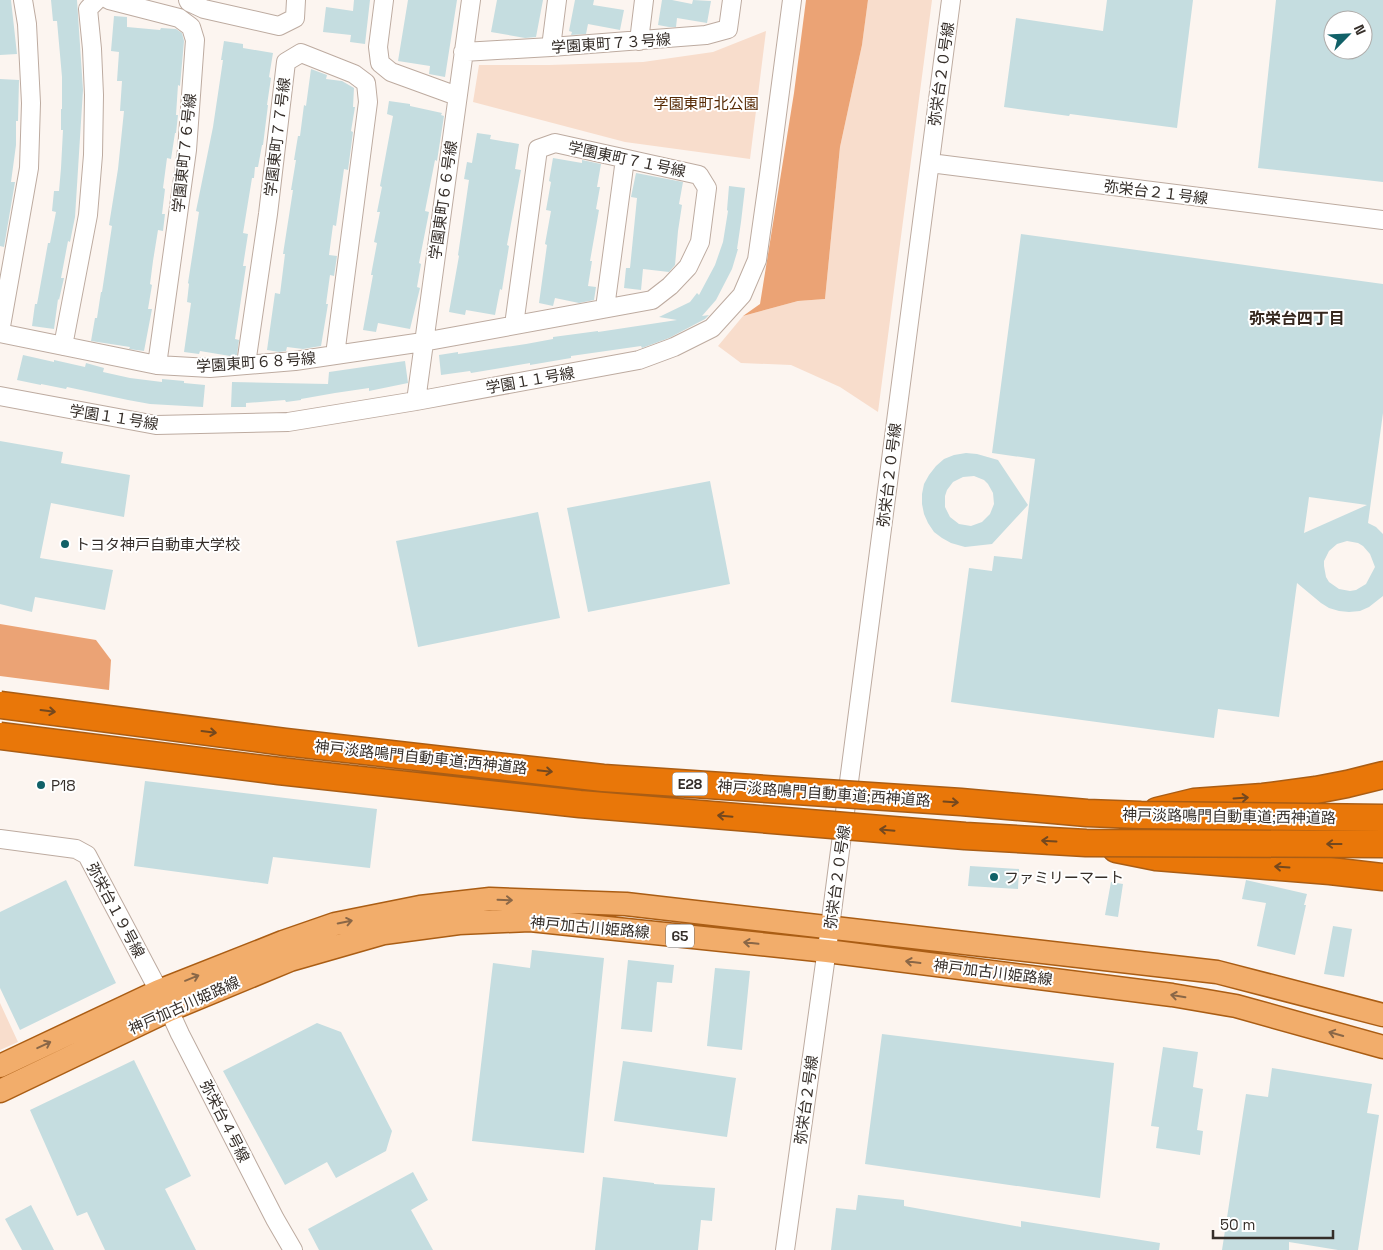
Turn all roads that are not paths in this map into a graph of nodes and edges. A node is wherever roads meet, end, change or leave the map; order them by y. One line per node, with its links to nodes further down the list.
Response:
1 (23, 0): 22 (street)
2 (97, 0): 24 (street)
3 (109, 0): 27 (street, 学園東町７６号線)
4 (188, 0): 5 (street)
5 (296, 0)
6 (384, 0): 16 (street)
7 (471, 0): 15 (street, 学園東町６６号線)
8 (557, 0): 14 (street)
9 (644, 0): 13 (street)
10 (732, 0): 13 (street, 学園東町７３号線)
11 (792, 0): 29 (street, 学園１１号線)
12 (951, 0): 18 (street, 弥栄台２０号線)
13 (639, 40): 14 (street, 学園東町７３号線)
14 (551, 47): 15 (street, 学園東町７３号線)
15 (464, 52): 16 (street, 学園東町６６号線)
16 (457, 96): 23 (street, 学園東町６６号線)
17 (625, 159): 20 (street); 20 (street, 学園東町７１号線); 21 (street, 学園東町７１号線)
18 (930, 163): 19 (street, 弥栄台２１号線); 39 (street, 弥栄台２０号線)
19 (1383, 220)
20 (605, 308): 21 (street, 学園東町７１号線)
21 (514, 326): 23 (street, 学園東町７１号線)
22 (0, 332): 24 (street, 学園東町６８号線)
23 (423, 342): 25 (street, 学園東町６８号線); 29 (street, 学園東町６６号線)
24 (63, 346): 27 (street, 学園東町６８号線)
25 (335, 355): 26 (street, 学園東町６８号線); 26 (street, 学園東町７７号線)
26 (246, 364): 27 (street, 学園東町６８号線)
27 (157, 365)
28 (0, 396): 29 (street, 学園１１号線)
29 (416, 401)
30 (0, 705): 33 (highway, 神戸淡路鳴門自動車道;西神道路 / E28, one-way to 33, bridge)
31 (0, 736): 36 (highway, 神戸淡路鳴門自動車道;西神道路 / E28, one-way to 31, bridge)
32 (1383, 775): 33 (highway, one-way to 32, bridge)
33 (1141, 815): 34 (highway, 神戸淡路鳴門自動車道;西神道路 / E28, bridge)
34 (1383, 818)
35 (0, 839): 41 (street, 弥栄台１９号線)
36 (1086, 842): 37 (highway, 神戸淡路鳴門自動車道;西神道路 / E28, one-way to 36, bridge); 38 (highway, one-way to 36, bridge)
37 (1383, 844)
38 (1383, 877)
39 (830, 927): 40 (street, 弥栄台２０号線); 41 (main road, 神戸加古川姫路線 / 65, one-way to 39); 42 (main road, 神戸加古川姫路線 / 65)
40 (827, 951): 41 (main road, 神戸加古川姫路線 / 65, one-way to 41); 43 (main road, 神戸加古川姫路線 / 65, one-way to 40); 47 (street, 弥栄台２号線)
41 (164, 1000): 44 (main road, 神戸加古川姫路線 / 65, one-way to 41); 45 (main road, 神戸加古川姫路線 / 65); 46 (street, 弥栄台４号線)
42 (1383, 1015)
43 (1383, 1047)
44 (0, 1066)
45 (0, 1091)
46 (294, 1250)
47 (785, 1250)

